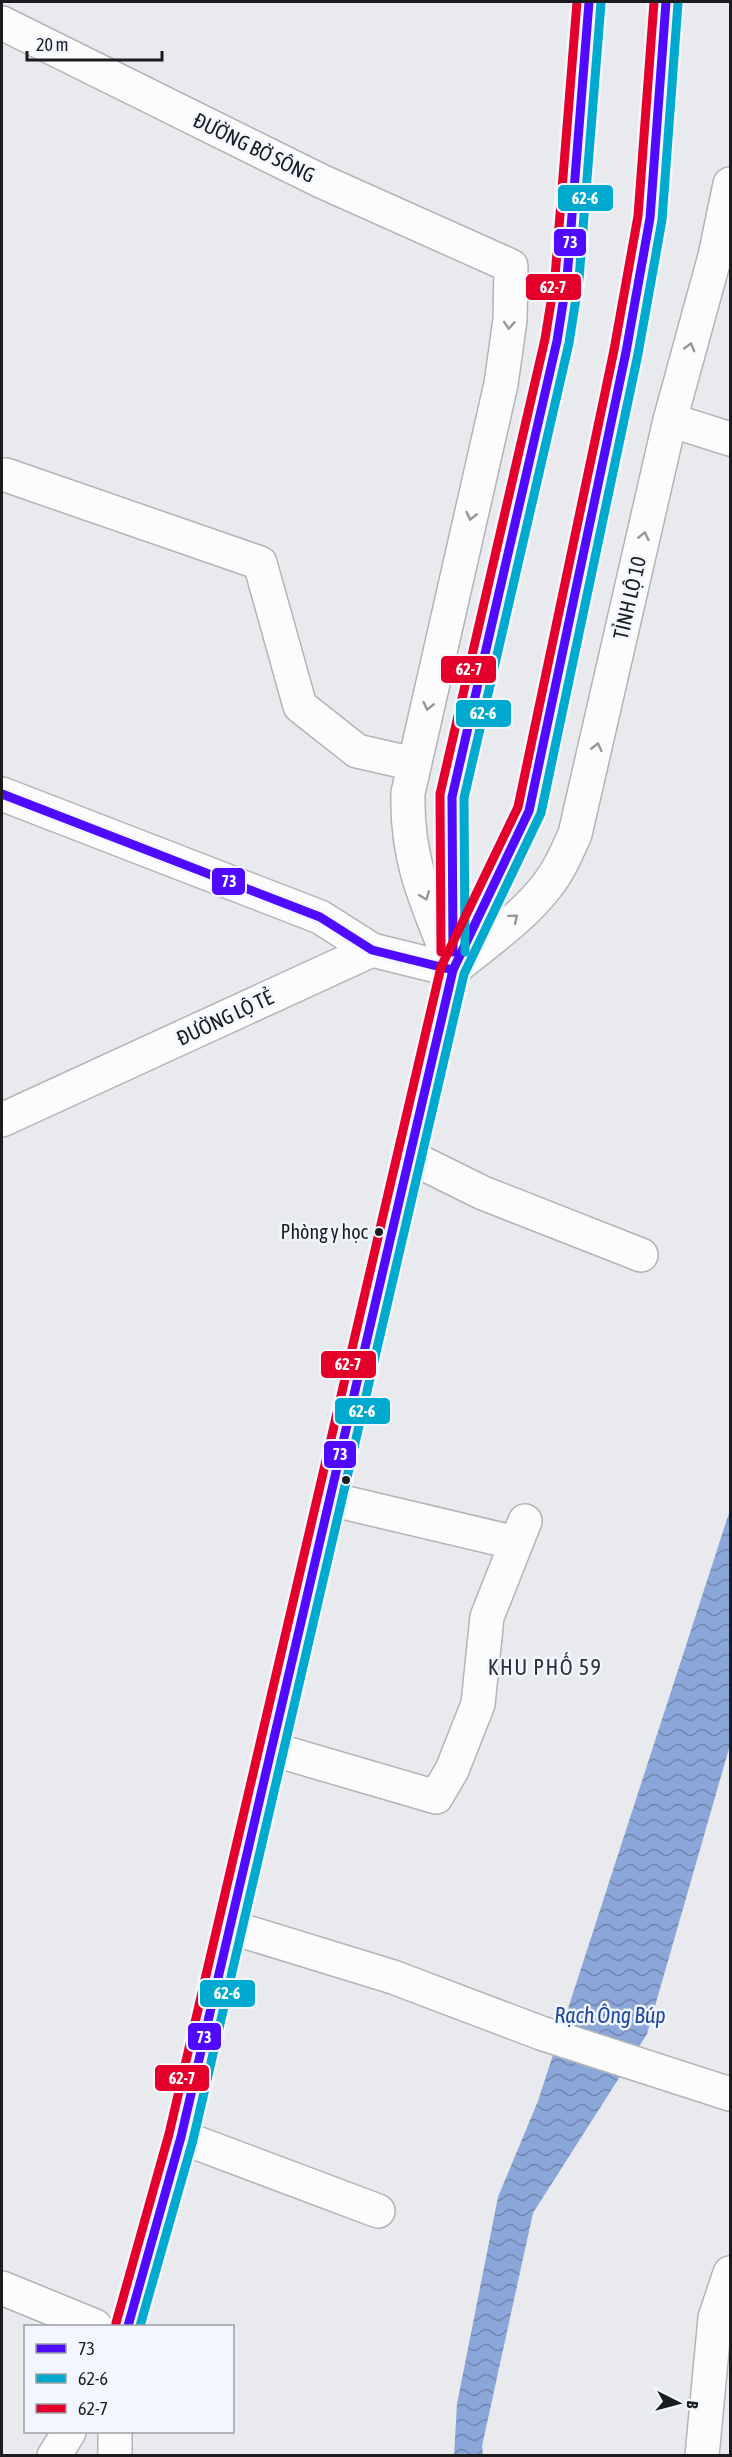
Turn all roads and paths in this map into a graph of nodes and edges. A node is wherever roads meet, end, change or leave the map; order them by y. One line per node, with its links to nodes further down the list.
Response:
1 (589, 2): 11 (street)
2 (666, 2): 11 (street)
3 (2, 22): 8 (street, ĐƯỜNG BỜ SÔNG, one-way to 8)
4 (730, 184): 5 (street, TỈNH LỘ 10, one-way to 4)
5 (670, 420): 6 (street); 11 (street, TỈNH LỘ 10, one-way to 5)
6 (730, 439)
7 (6, 475): 8 (street)
8 (414, 764): 11 (street, one-way to 11)
9 (2, 794): 10 (street)
10 (372, 950): 11 (street); 12 (street, ĐƯỜNG LỘ TẺ)
11 (453, 970): 13 (street)
12 (2, 1120)
13 (410, 1157): 14 (street); 15 (street)
14 (641, 1255)
15 (330, 1498): 16 (street); 16 (street)
16 (272, 1749): 17 (street)
17 (230, 1927): 18 (street); 19 (street)
18 (730, 2094)
19 (181, 2137): 20 (street); 24 (street)
20 (378, 2211)
21 (730, 2273): 29 (street)
22 (2, 2288): 23 (street)
23 (93, 2325)
24 (128, 2325)
25 (68, 2433): 27 (street)
26 (115, 2433): 28 (street)
27 (54, 2456)
28 (115, 2456)
29 (702, 2456)

